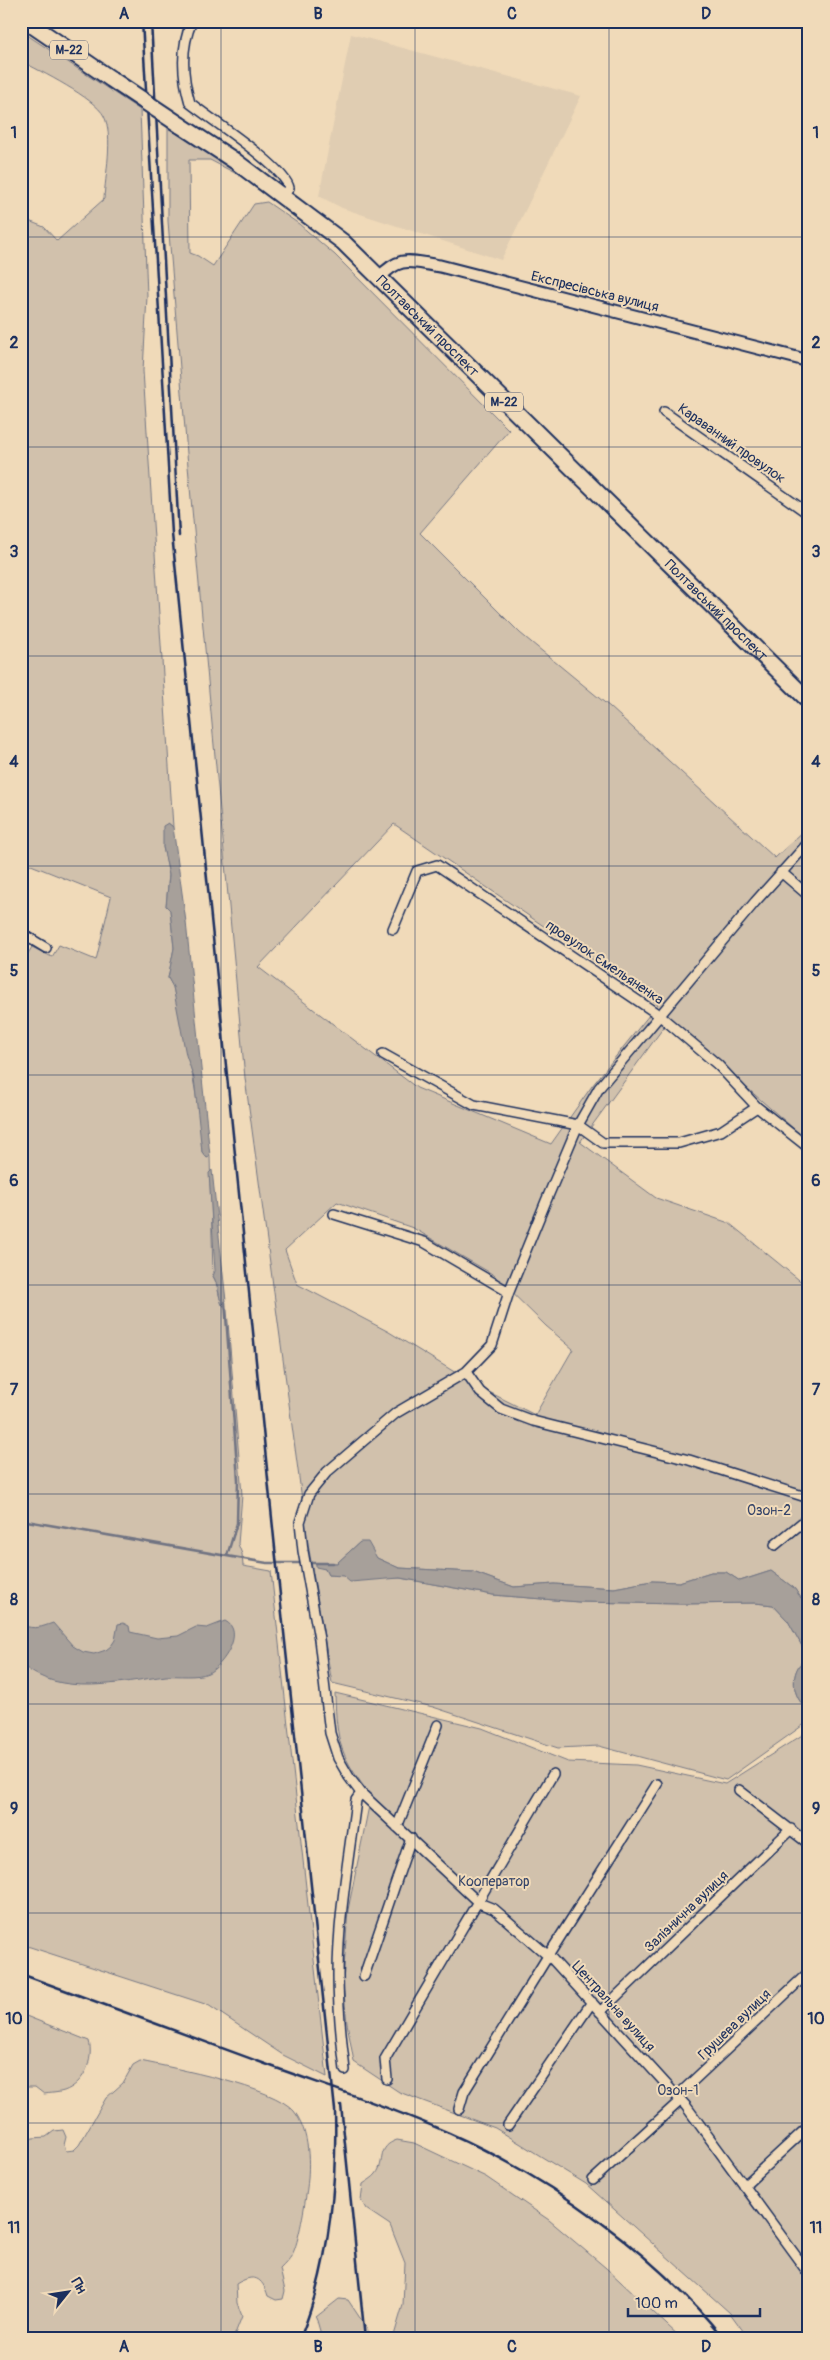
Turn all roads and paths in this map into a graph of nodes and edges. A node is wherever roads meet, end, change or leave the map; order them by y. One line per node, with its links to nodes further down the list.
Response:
1 (26, 21): 3 (highway, Полтавський проспект / М-22, bridge)
2 (192, 21): 3 (street)
3 (283, 196): 4 (highway, Полтавський проспект / М-22)
4 (379, 278): 5 (street, Експресівська вулиця); 8 (highway, Полтавський проспект / М-22)
5 (809, 361)
6 (664, 412): 7 (street, Караванний провулок)
7 (809, 514)
8 (809, 701)
9 (809, 842): 10 (street, Центральна вулиця)
10 (781, 872): 11 (street); 15 (street, Центральна вулиця)
11 (809, 896)
12 (393, 929): 15 (street, провулок Ємельяненка)
13 (21, 933): 14 (street)
14 (46, 948)
15 (659, 1015): 17 (street, провулок Ємельяненка); 18 (street, Центральна вулиця)
16 (383, 1054): 18 (street)
17 (756, 1107): 18 (street); 19 (street, провулок Ємельяненка)
18 (578, 1125): 21 (street, Центральна вулиця)
19 (809, 1148)
20 (334, 1214): 21 (street)
21 (509, 1292): 22 (street, Центральна вулиця)
22 (466, 1372): 23 (street); 30 (street, Центральна вулиця)
23 (809, 1498)
24 (809, 1516): 25 (street)
25 (775, 1545)
26 (438, 1726): 31 (street)
27 (553, 1774): 35 (street)
28 (657, 1784): 36 (street)
29 (739, 1790): 32 (street)
30 (361, 1792): 31 (street, Центральна вулиця); 41 (street)
31 (397, 1827): 33 (street, Центральна вулиця)
32 (791, 1829): 34 (street); 40 (street, Залізнична вулиця)
33 (411, 1838): 35 (street, Центральна вулиця); 38 (street)
34 (809, 1844)
35 (479, 1903): 36 (street, Центральна вулиця); 42 (street)
36 (548, 1956): 39 (street, Центральна вулиця); 44 (street)
37 (809, 1972): 43 (street, Грушева вулиця)
38 (364, 1976)
39 (592, 2002): 40 (street, Центральна вулиця); 45 (street)
40 (600, 2012): 43 (street, Центральна вулиця)
41 (345, 2070)
42 (387, 2079)
43 (679, 2098): 47 (street, Грушева вулиця); 48 (street, Центральна вулиця)
44 (460, 2109)
45 (508, 2125)
46 (809, 2126): 48 (street)
47 (593, 2180)
48 (744, 2186): 49 (street, Центральна вулиця)
49 (809, 2274)

